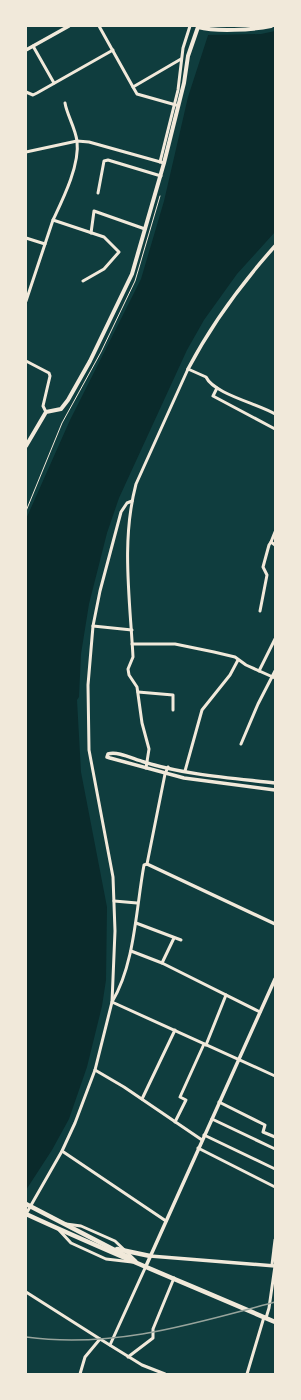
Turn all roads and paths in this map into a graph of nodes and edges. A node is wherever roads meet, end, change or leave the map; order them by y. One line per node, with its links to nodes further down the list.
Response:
1 (69, 26): 6 (street)
2 (99, 26): 8 (street)
3 (190, 26): 9 (street)
4 (198, 26): 5 (main road); 14 (main road)
5 (271, 26)
6 (33, 46): 7 (street); 10 (street)
7 (26, 50)
8 (113, 50): 10 (street); 11 (street)
9 (181, 59): 11 (street); 14 (street)
10 (54, 83): 12 (street)
11 (133, 87): 14 (street)
12 (26, 92)
13 (65, 103): 15 (street)
14 (177, 105): 17 (main road)
15 (77, 141): 16 (street); 17 (street); 20 (street)
16 (26, 152)
17 (162, 163): 18 (main road)
18 (160, 176): 19 (street); 21 (main road)
19 (98, 193)
20 (53, 220): 22 (street); 24 (street)
21 (145, 229): 22 (street); 31 (main road)
22 (91, 233): 26 (street)
23 (26, 238): 24 (street)
24 (45, 244): 27 (street)
25 (275, 246): 29 (street)
26 (83, 281)
27 (26, 301)
28 (26, 361): 31 (street)
29 (188, 369): 30 (street); 35 (street)
30 (217, 388): 32 (street); 33 (street)
31 (46, 412): 34 (main road)
32 (275, 414)
33 (275, 428)
34 (26, 446)
35 (132, 501): 40 (street); 41 (street)
36 (275, 532): 37 (street)
37 (271, 542): 38 (street); 39 (street)
38 (275, 545)
39 (260, 611)
40 (93, 626): 41 (street); 59 (street)
41 (132, 630): 43 (street)
42 (275, 639): 45 (street)
43 (132, 644): 44 (street); 48 (street)
44 (238, 660): 45 (street); 54 (street)
45 (259, 671): 47 (street)
46 (275, 671): 47 (street)
47 (274, 677): 50 (street)
48 (138, 692): 49 (street); 51 (street)
49 (173, 710)
50 (241, 744)
51 (147, 763): 52 (street); 53 (street); 53 (street)
52 (168, 767): 54 (street); 55 (street)
53 (146, 768): 55 (street)
54 (185, 771): 56 (street)
55 (165, 774): 57 (street); 58 (street)
56 (275, 782)
57 (275, 790)
58 (147, 864): 60 (street); 62 (street)
59 (114, 902): 60 (street); 70 (street)
60 (137, 903): 61 (street)
61 (136, 923): 63 (street); 65 (street)
62 (275, 924)
63 (174, 938): 64 (street); 66 (street)
64 (181, 940)
65 (131, 951): 66 (street); 70 (street)
66 (162, 963): 69 (street)
67 (275, 979): 68 (street)
68 (274, 986): 71 (street)
69 (226, 995): 71 (street); 73 (street)
70 (112, 1002): 72 (street); 75 (street)
71 (260, 1012): 74 (street)
72 (175, 1030): 73 (street); 77 (street)
73 (205, 1044): 74 (street); 80 (street)
74 (238, 1059): 76 (street); 78 (street)
75 (95, 1070): 77 (street); 86 (street)
76 (275, 1076)
77 (142, 1099): 80 (street)
78 (219, 1102): 79 (street); 82 (street)
79 (212, 1119): 81 (street); 85 (street)
80 (175, 1122): 83 (street)
81 (204, 1135): 83 (street); 87 (street)
82 (275, 1136)
83 (202, 1140): 84 (street)
84 (198, 1148): 88 (street); 91 (street)
85 (275, 1149)
86 (62, 1151): 89 (street); 91 (street)
87 (275, 1169)
88 (275, 1187)
89 (28, 1206): 90 (street); 93 (main road); 94 (street)
90 (26, 1214): 93 (main road); 96 (street)
91 (166, 1221): 95 (street)
92 (275, 1240): 98 (street)
93 (110, 1250): 94 (main road); 96 (main road)
94 (126, 1251): 95 (main road); 96 (street)
95 (150, 1256): 97 (street); 98 (street)
96 (136, 1262): 97 (main road)
97 (146, 1266): 99 (main road); 104 (street)
98 (274, 1266): 101 (street)
99 (174, 1278): 101 (main road); 105 (street)
100 (26, 1292): 103 (street)
101 (265, 1318): 102 (main road); 108 (street)
102 (275, 1322)
103 (100, 1339): 104 (street); 106 (street)
104 (110, 1345): 105 (street)
105 (128, 1357): 107 (street)
106 (80, 1374)
107 (165, 1374)
108 (248, 1374)

